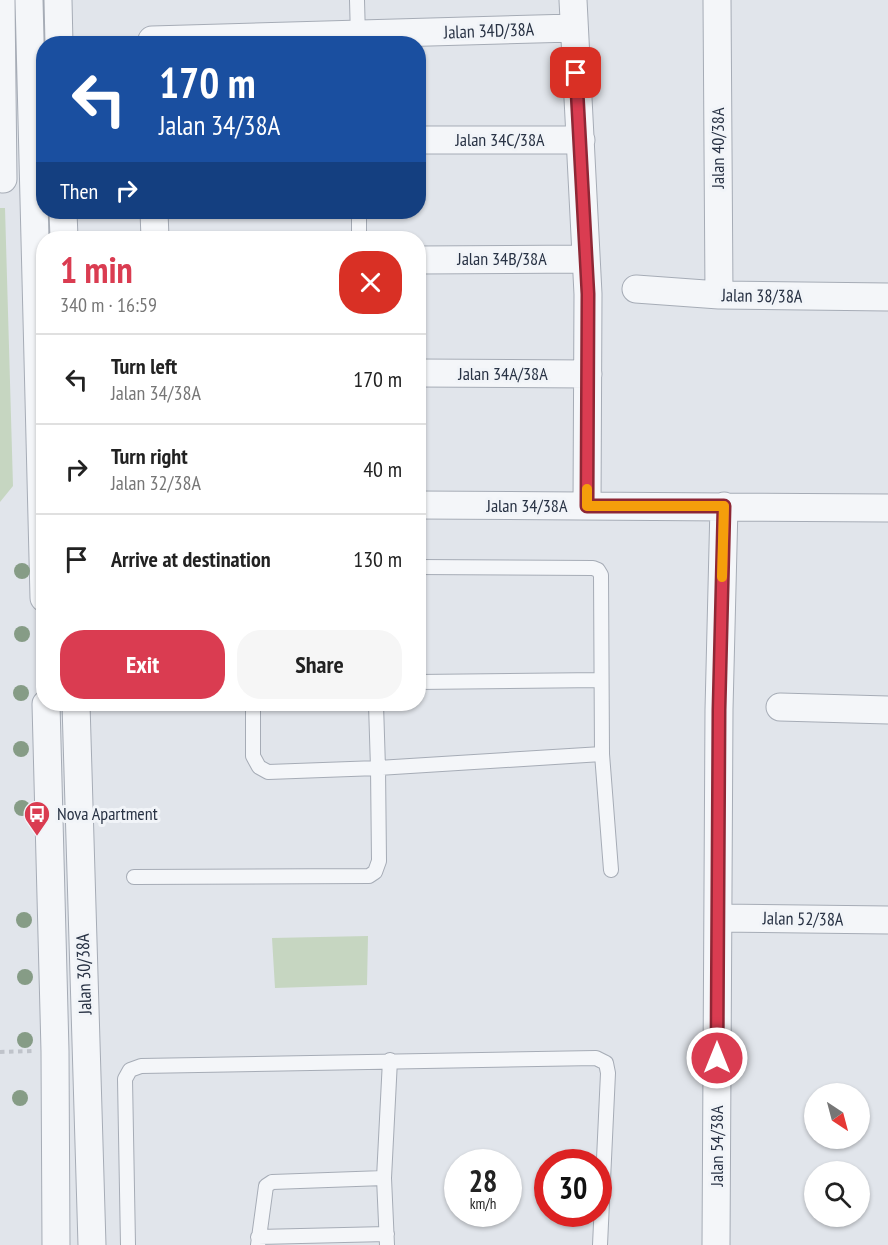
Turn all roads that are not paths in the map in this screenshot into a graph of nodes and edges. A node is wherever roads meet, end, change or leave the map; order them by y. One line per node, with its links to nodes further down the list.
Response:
1 (1, 0): 15 (street)
2 (29, 0): 11 (street)
3 (58, 0): 8 (street)
4 (357, 0): 9 (lane)
5 (573, 0): 7 (street)
6 (717, 0): 19 (street, Jalan 40/38A)
7 (573, 28): 10 (street, Jalan 34D/38A); 13 (street)
8 (59, 36)
9 (358, 36)
10 (417, 36)
11 (36, 40)
12 (426, 140): 13 (street, Jalan 34C/38A)
13 (581, 140): 16 (street)
14 (36, 177): 15 (street)
15 (2, 179)
16 (586, 259): 17 (street, Jalan 34B/38A); 22 (street)
17 (426, 260)
18 (636, 290): 19 (street, Jalan 38/38A)
19 (719, 295): 20 (street, Jalan 38/38A)
20 (888, 297)
21 (426, 373): 22 (street, Jalan 34A/38A)
22 (588, 374): 24 (street)
23 (426, 505): 24 (street, Jalan 34/38A)
24 (587, 506): 25 (street, Jalan 34/38A)
25 (724, 506): 26 (street, Jalan 34/38A); 40 (street, Jalan 54/38A)
26 (888, 508)
27 (426, 567): 28 (lane)
28 (601, 680): 29 (lane); 36 (lane)
29 (426, 682)
30 (780, 707): 31 (street)
31 (888, 710)
32 (46, 711): 46 (street, Jalan 30/38A)
33 (76, 711): 47 (street, Jalan 30/38A)
34 (253, 711): 37 (lane)
35 (376, 711): 37 (lane)
36 (602, 754): 37 (lane); 38 (lane)
37 (378, 768): 39 (lane)
38 (611, 870)
39 (134, 877)
40 (718, 918): 41 (street, Jalan 52/38A); 50 (street, Jalan 54/38A)
41 (888, 921)
42 (390, 1060): 43 (lane); 48 (lane); 49 (lane)
43 (384, 1178): 44 (lane); 45 (lane)
44 (387, 1239): 45 (lane)
45 (258, 1241)
46 (56, 1245)
47 (92, 1245)
48 (128, 1245)
49 (600, 1245)
50 (716, 1245)

